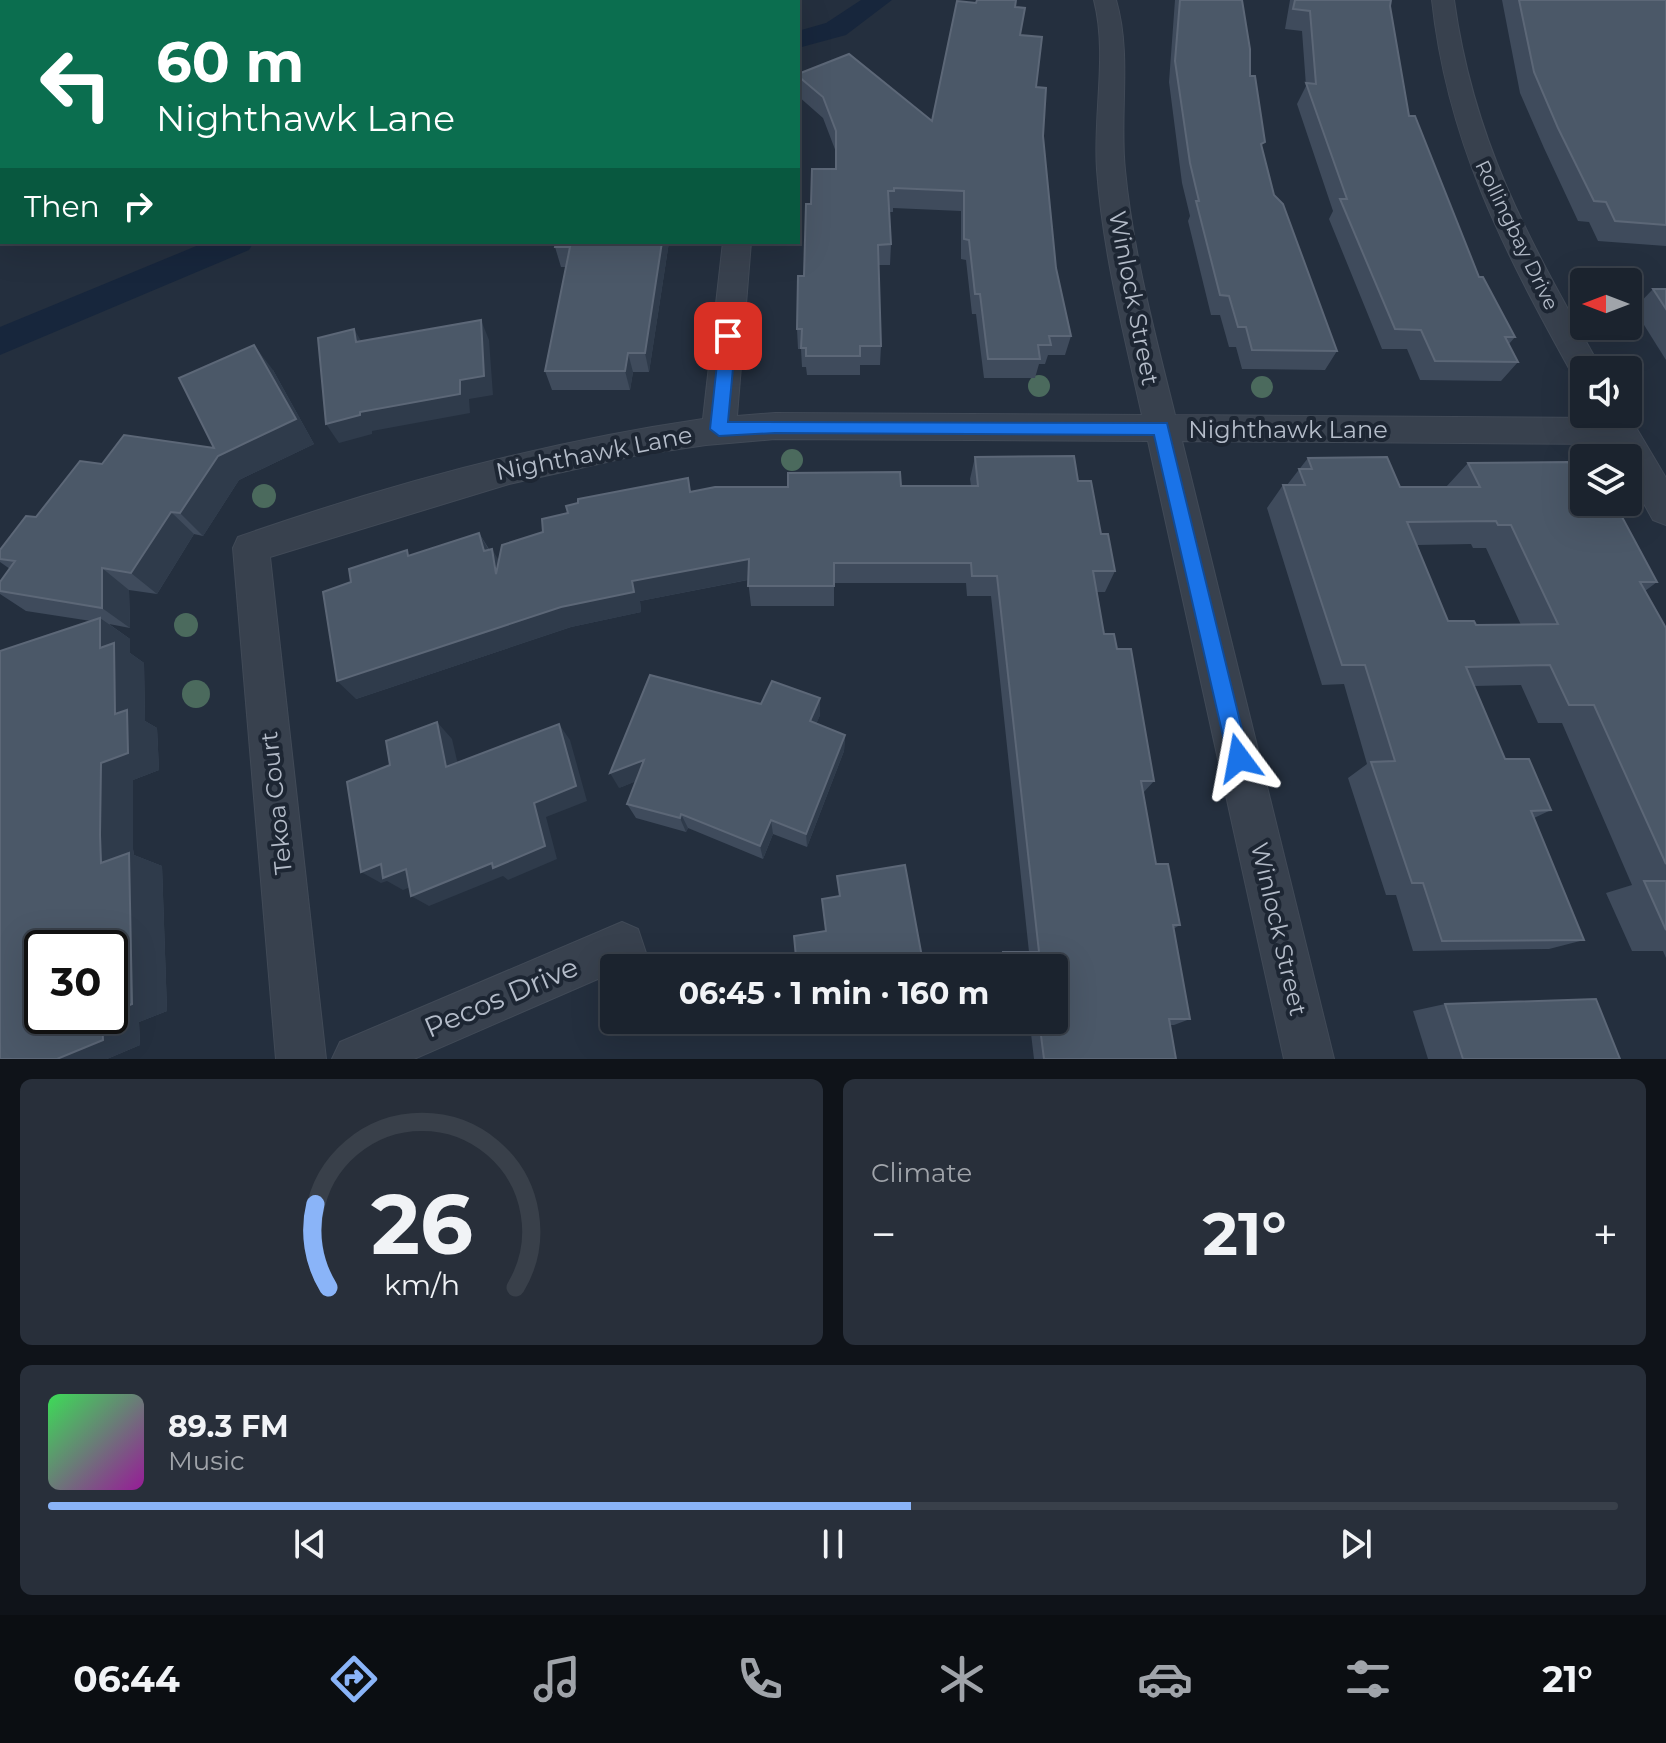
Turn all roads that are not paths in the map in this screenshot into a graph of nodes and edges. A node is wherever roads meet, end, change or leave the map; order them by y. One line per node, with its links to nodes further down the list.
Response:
1 (1105, 0): 6 (street, Winlock Street)
2 (1443, 0): 4 (street, Rollingbay Drive)
3 (737, 244): 8 (street)
4 (1578, 356)
5 (1570, 423): 6 (street, Nighthawk Lane)
6 (1161, 428): 8 (street, Nighthawk Lane); 16 (street, Winlock Street)
7 (1619, 428): 9 (street)
8 (719, 429): 10 (street, Nighthawk Lane)
9 (1666, 510)
10 (251, 548): 14 (street, Tekoa Court)
11 (600, 954): 15 (street, Pecos Drive)
12 (601, 954): 13 (street, Pecos Drive)
13 (624, 954)
14 (301, 1059)
15 (357, 1059)
16 (1309, 1059)

